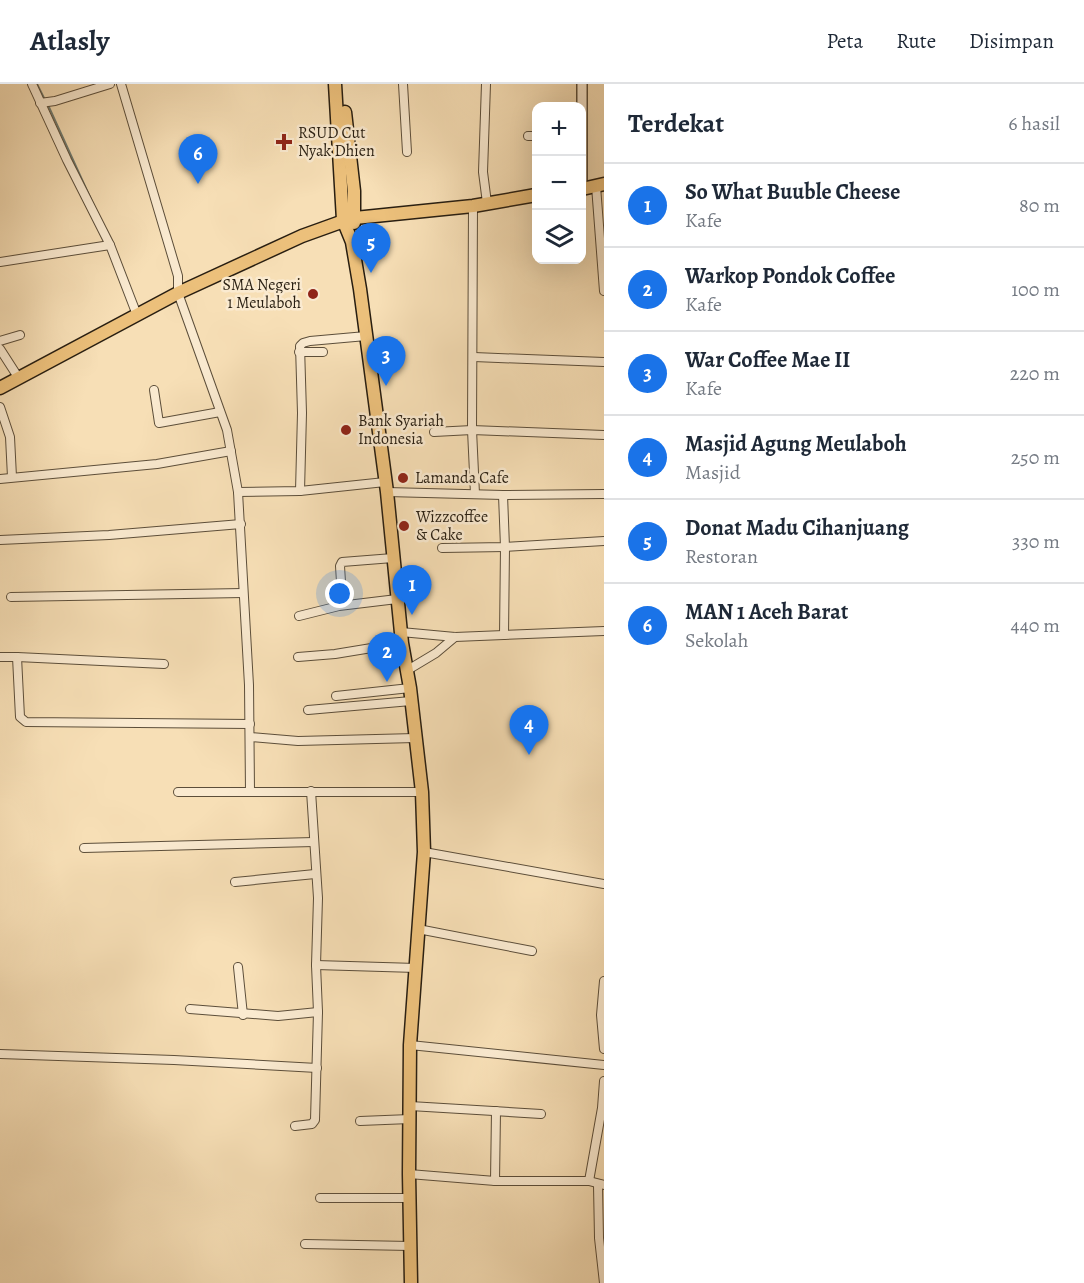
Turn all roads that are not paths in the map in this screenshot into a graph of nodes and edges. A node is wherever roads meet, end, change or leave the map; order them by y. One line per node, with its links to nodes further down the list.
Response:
1 (32, 84): 9 (street)
2 (110, 84): 9 (street)
3 (121, 84): 20 (street)
4 (335, 84): 16 (main road)
5 (342, 84): 16 (main road)
6 (403, 84): 11 (street)
7 (486, 84): 14 (street)
8 (582, 84): 10 (street)
9 (48, 102): 17 (street)
10 (582, 102)
11 (407, 152)
12 (600, 185): 19 (street)
13 (532, 196): 14 (main road)
14 (487, 203): 15 (main road)
15 (473, 206): 16 (main road); 28 (street)
16 (349, 219): 20 (main road); 23 (main road)
17 (110, 246): 18 (street); 21 (street)
18 (0, 262)
19 (604, 291)
20 (178, 293): 21 (main road); 34 (street)
21 (137, 315): 30 (main road)
22 (20, 335): 24 (street)
23 (366, 336): 26 (street); 41 (main road)
24 (0, 341)
25 (0, 349): 30 (street)
26 (299, 352): 27 (street); 42 (street)
27 (323, 352)
28 (474, 357): 29 (street); 35 (street)
29 (604, 362)
30 (18, 377): 31 (main road)
31 (0, 388)
32 (154, 390): 34 (street)
33 (0, 407): 39 (street)
34 (220, 412): 38 (street)
35 (472, 430): 36 (street); 37 (street); 44 (street)
36 (434, 432)
37 (604, 435)
38 (231, 451): 39 (street); 43 (street)
39 (12, 477): 40 (street)
40 (0, 478)
41 (386, 487): 42 (street); 44 (street); 52 (main road)
42 (300, 491): 43 (street)
43 (238, 492): 47 (street)
44 (475, 494): 46 (street)
45 (604, 494): 46 (street)
46 (503, 495): 50 (street)
47 (241, 524): 48 (street); 54 (street)
48 (0, 540)
49 (604, 541): 50 (street)
50 (505, 547): 51 (street); 59 (street)
51 (442, 548)
52 (393, 558): 53 (street); 56 (main road)
53 (341, 582)
54 (243, 593): 55 (street); 70 (street)
55 (11, 597)
56 (397, 599): 57 (street); 60 (main road)
57 (299, 616)
58 (604, 631): 59 (street)
59 (504, 635): 61 (street)
60 (401, 637): 61 (street); 64 (street); 66 (main road)
61 (455, 637): 66 (street)
62 (0, 657): 63 (street)
63 (17, 657): 65 (street); 70 (street)
64 (298, 657)
65 (164, 664)
66 (406, 671): 67 (main road)
67 (410, 695): 68 (street); 69 (street); 72 (main road)
68 (336, 696)
69 (308, 710)
70 (250, 724): 71 (street)
71 (250, 737): 72 (street); 73 (street)
72 (415, 738): 76 (main road)
73 (250, 791): 74 (street); 75 (street)
74 (311, 791): 76 (street); 77 (street)
75 (178, 792)
76 (422, 792): 79 (main road)
77 (314, 842): 78 (street); 80 (street)
78 (84, 848)
79 (424, 852): 82 (street); 83 (main road)
80 (315, 874): 81 (street); 85 (street)
81 (235, 882)
82 (604, 884)
83 (418, 929): 84 (street); 87 (main road)
84 (532, 951)
85 (316, 965): 87 (street); 90 (street)
86 (238, 967): 91 (street)
87 (416, 968): 92 (main road)
88 (604, 987): 93 (street)
89 (190, 1009): 91 (street)
90 (318, 1012): 91 (street); 96 (street)
91 (243, 1015)
92 (410, 1045): 95 (street); 98 (main road)
93 (604, 1049)
94 (0, 1054): 96 (street)
95 (604, 1065)
96 (317, 1068): 103 (street)
97 (604, 1081): 106 (street)
98 (410, 1106): 99 (street); 101 (main road)
99 (496, 1111): 100 (street); 105 (street)
100 (541, 1114)
101 (410, 1119): 102 (street); 104 (main road)
102 (360, 1121)
103 (295, 1126)
104 (409, 1174): 105 (street); 109 (main road)
105 (495, 1181): 106 (street)
106 (589, 1181): 107 (street)
107 (601, 1185): 113 (street)
108 (320, 1198): 109 (street)
109 (410, 1198): 111 (main road)
110 (305, 1244): 111 (street)
111 (410, 1246): 112 (main road)
112 (411, 1283)
113 (604, 1283)

